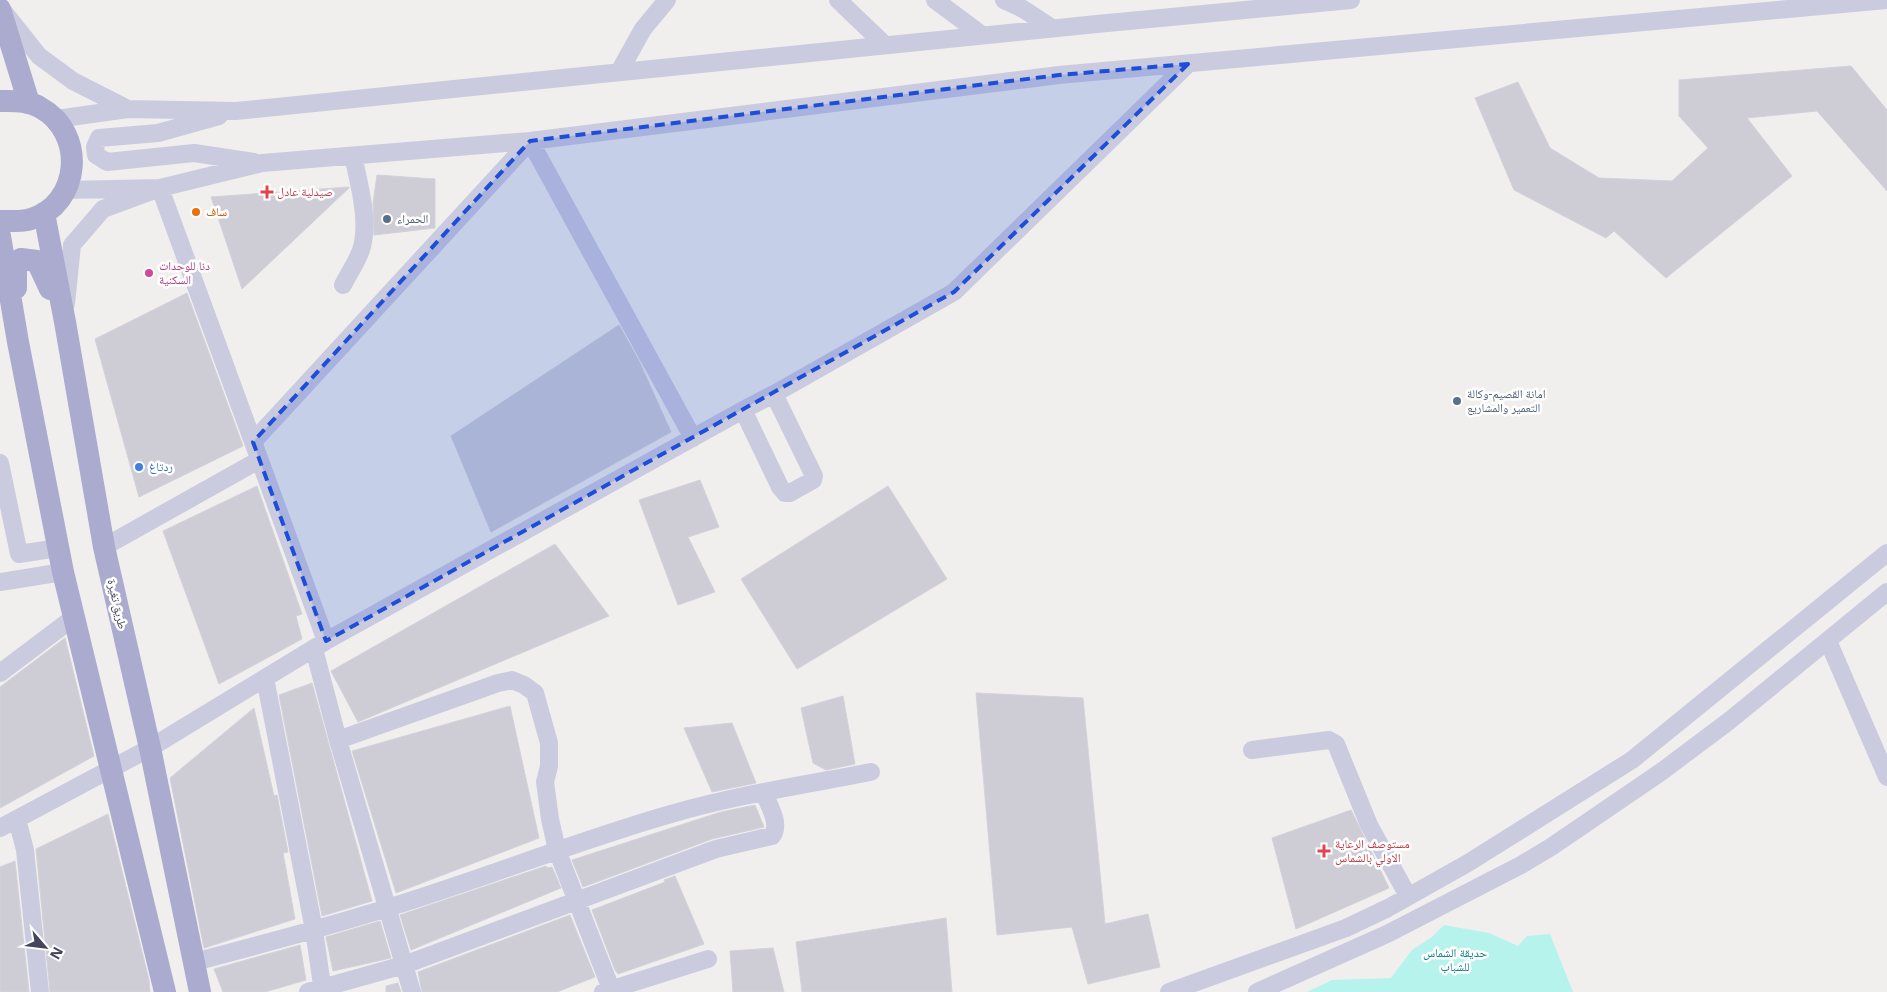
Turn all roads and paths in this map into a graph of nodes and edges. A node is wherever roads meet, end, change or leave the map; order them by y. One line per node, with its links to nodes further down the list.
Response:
1 (668, 0): 13 (street)
2 (838, 0): 11 (street)
3 (935, 0): 10 (street)
4 (1004, 0): 7 (street)
5 (1351, 0): 9 (street)
6 (1887, 0): 12 (street)
7 (1024, 4): 9 (street)
8 (0, 8): 15 (main road); 16 (street)
9 (1052, 28): 10 (street)
10 (982, 35): 11 (street)
11 (885, 45): 13 (street)
12 (1188, 64): 19 (street); 31 (street)
13 (619, 72): 17 (street)
14 (0, 101): 15 (main road)
15 (29, 103): 18 (main road)
16 (128, 109): 17 (street); 18 (street)
17 (236, 111): 21 (street)
18 (56, 119): 23 (main road)
19 (530, 141): 20 (street); 33 (street); 34 (street)
20 (353, 156): 21 (street); 27 (street)
21 (262, 164): 22 (street)
22 (160, 188): 23 (street); 29 (street); 34 (street)
23 (65, 190): 24 (main road)
24 (44, 214): 25 (main road); 29 (main road, طريق تغيرة)
25 (0, 221)
26 (0, 236): 30 (main road)
27 (343, 285)
28 (0, 301): 30 (street)
29 (65, 322): 30 (main road); 37 (main road, طريق تغيرة)
30 (18, 342): 38 (main road)
31 (774, 394): 32 (street); 32 (street)
32 (743, 410): 33 (street)
33 (693, 438): 47 (street)
34 (253, 442): 35 (street)
35 (259, 460): 37 (street); 47 (street)
36 (0, 463): 40 (street)
37 (104, 547): 51 (main road, طريق تغيرة)
38 (58, 548): 40 (street); 41 (main road)
39 (1887, 553): 60 (street)
40 (19, 554): 42 (street)
41 (63, 572): 42 (street); 45 (main road)
42 (22, 578): 43 (street)
43 (0, 582)
44 (1887, 592): 46 (street)
45 (73, 618): 48 (street); 53 (main road)
46 (1828, 641): 55 (street); 74 (street)
47 (320, 645): 49 (street); 50 (street)
48 (0, 674)
49 (265, 678): 51 (street); 63 (street)
50 (338, 740): 59 (street); 62 (street)
51 (150, 748): 53 (street); 65 (main road, طريق تغيرة)
52 (1252, 750): 60 (street)
53 (111, 768): 57 (street); 70 (main road)
54 (871, 772): 56 (street)
55 (1887, 777)
56 (764, 792): 59 (street); 61 (street)
57 (17, 819): 58 (street); 69 (street)
58 (0, 828)
59 (556, 850): 61 (street); 62 (street)
60 (1408, 896): 73 (street)
61 (577, 901): 66 (street); 68 (street)
62 (386, 907): 63 (street); 66 (street)
63 (314, 930): 65 (street); 67 (street)
64 (708, 959): 68 (street)
65 (194, 962): 71 (main road, طريق تغيرة)
66 (404, 965): 67 (street); 72 (street)
67 (318, 991)
68 (607, 991)
69 (40, 992)
70 (165, 992)
71 (200, 992)
72 (412, 992)
73 (1169, 992)
74 (1257, 992)

